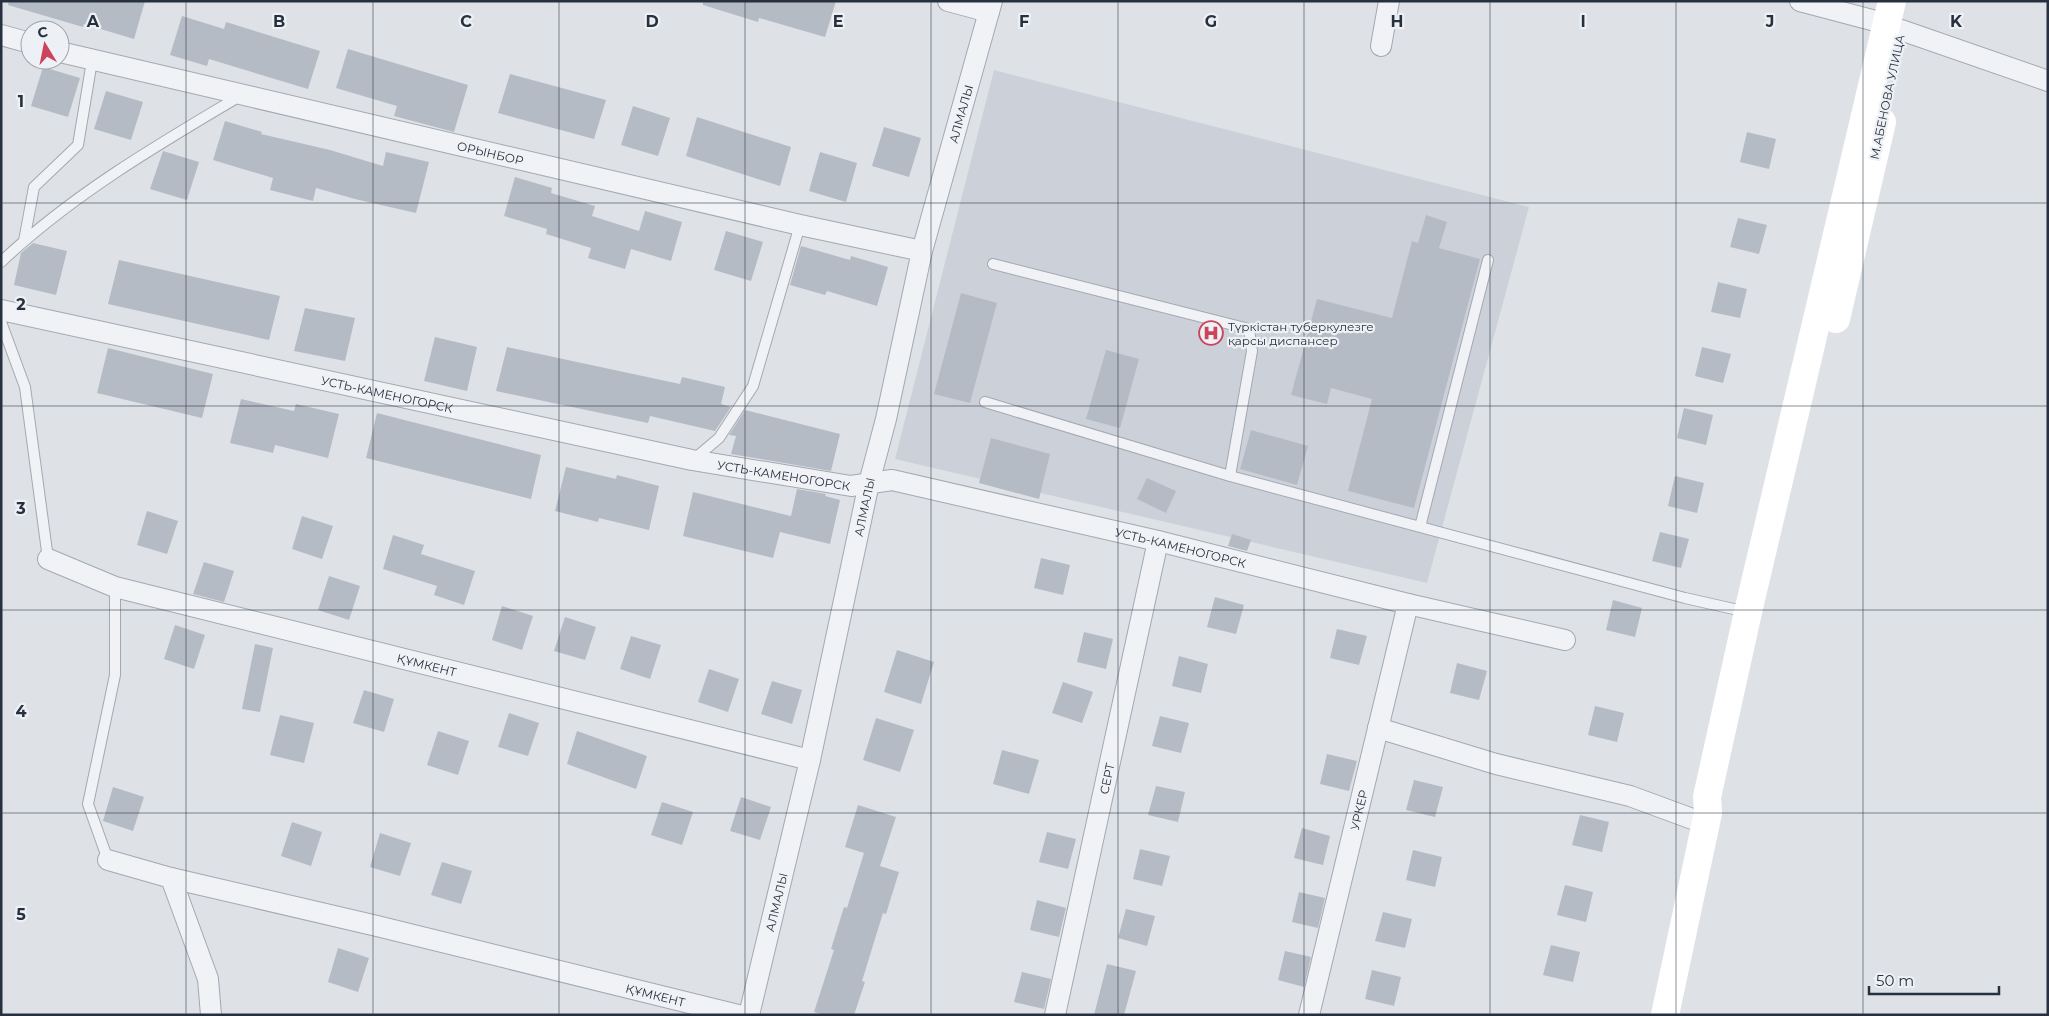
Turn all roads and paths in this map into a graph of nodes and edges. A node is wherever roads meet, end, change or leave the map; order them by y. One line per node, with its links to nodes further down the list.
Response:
1 (948, 1): 5 (street)
2 (1389, 1): 9 (street)
3 (1908, 1): 6 (main road, М.АБЕНОВА УЛИЦА)
4 (1808, 2): 6 (street)
5 (991, 7): 17 (street, АЛМАЛЫ)
6 (1893, 19): 12 (street); 14 (main road, М.АБЕНОВА УЛИЦА)
7 (1, 35): 8 (street)
8 (20, 40)
9 (1381, 46)
10 (70, 55): 11 (street, ОРЫНБОР)
11 (92, 61): 13 (street, ОРЫНБОР); 16 (lane)
12 (2046, 76)
13 (242, 95): 15 (street, ОРЫНБОР); 16 (lane)
14 (1857, 189): 32 (main road); 36 (main road)
15 (800, 225): 17 (street, ОРЫНБОР); 24 (lane)
16 (24, 241): 19 (lane)
17 (922, 251): 26 (street, АЛМАЛЫ)
18 (1488, 260): 27 (lane)
19 (1, 262)
20 (993, 264): 25 (lane)
21 (1, 310): 24 (street, УСТЬ-КАМЕНОГОРСК)
22 (1, 322): 29 (lane)
23 (985, 402): 25 (lane)
24 (692, 460): 26 (street, УСТЬ-КАМЕНОГОРСК)
25 (1230, 476): 27 (lane)
26 (869, 483): 28 (street, УСТЬ-КАМЕНОГОРСК); 35 (street, АЛМАЛЫ)
27 (1420, 527): 32 (lane)
28 (1158, 541): 31 (street, УСТЬ-КАМЕНОГОРСК); 42 (street, СЕРТ)
29 (48, 559): 30 (street, ҚҰМКЕНТ)
30 (115, 586): 35 (street, ҚҰМКЕНТ); 37 (lane)
31 (1408, 604): 33 (street, УСТЬ-КАМЕНОГОРСК); 34 (street, УРКЕР)
32 (1748, 612): 36 (main road)
33 (1565, 640)
34 (1378, 728): 36 (street); 43 (street, УРКЕР)
35 (810, 760): 41 (street, АЛМАЛЫ)
36 (1707, 818): 44 (main road)
37 (108, 860): 38 (street, ҚҰМКЕНТ)
38 (171, 878): 39 (street); 40 (street, ҚҰМКЕНТ)
39 (211, 1015)
40 (738, 1015)
41 (749, 1015)
42 (1055, 1015)
43 (1309, 1015)
44 (1665, 1015)

